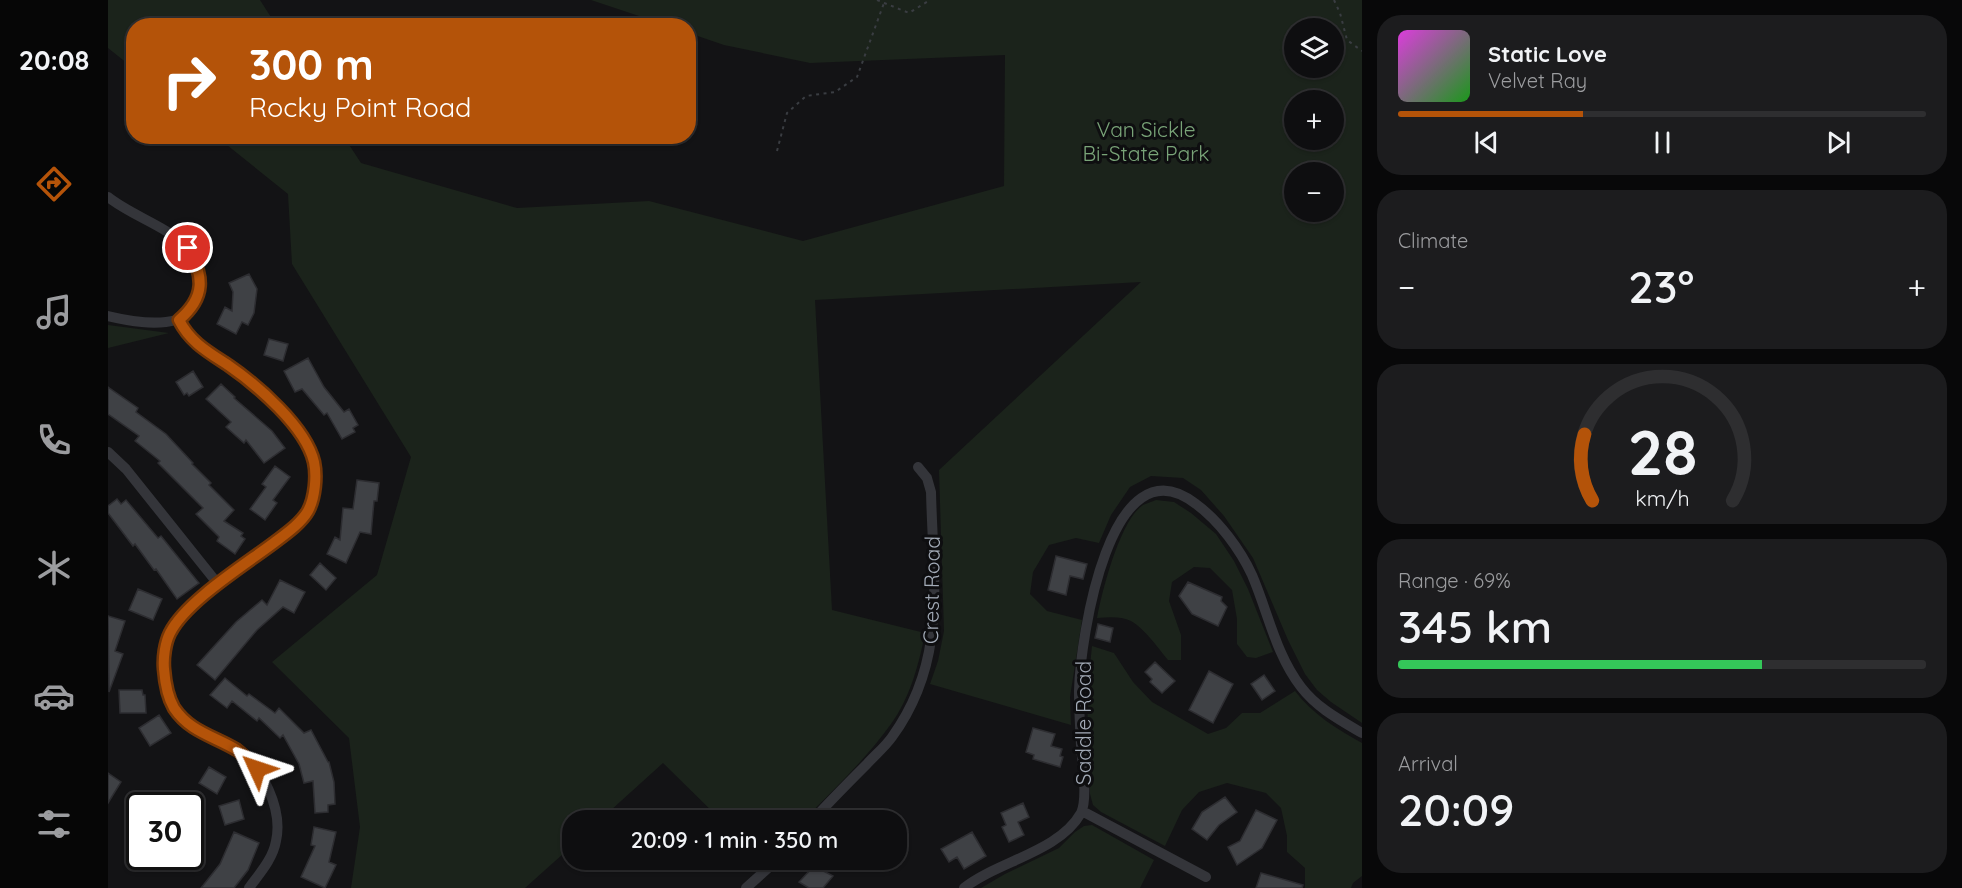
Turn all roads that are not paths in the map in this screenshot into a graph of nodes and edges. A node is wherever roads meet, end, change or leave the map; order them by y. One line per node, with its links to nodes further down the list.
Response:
1 (108, 197): 3 (street)
2 (108, 316): 3 (street)
3 (179, 320): 6 (street)
4 (108, 452): 6 (street)
5 (918, 467): 8 (street, Crest Road)
6 (218, 584): 12 (street)
7 (1362, 733): 9 (street, Saddle Road)
8 (823, 810)
9 (1082, 811): 11 (street); 14 (street, Saddle Road)
10 (766, 870): 13 (street)
11 (1206, 877)
12 (249, 888)
13 (746, 888)
14 (964, 888)

